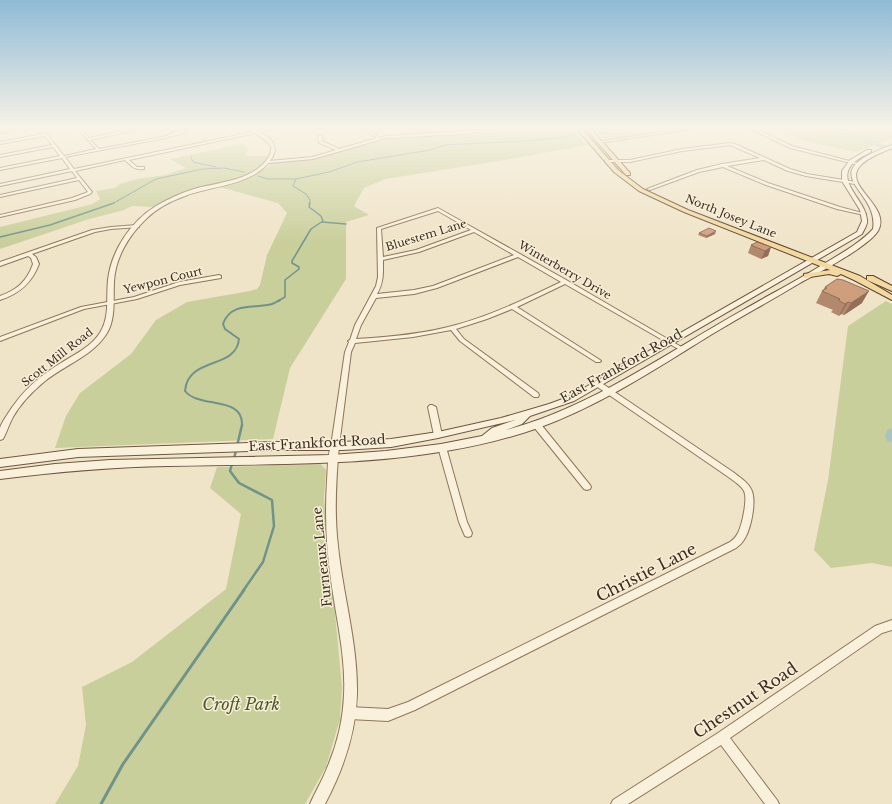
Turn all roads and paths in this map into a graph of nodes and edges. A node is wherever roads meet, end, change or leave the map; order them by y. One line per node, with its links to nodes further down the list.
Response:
1 (13, 167): 14 (street)
2 (71, 167): 15 (street)
3 (92, 167): 15 (street)
4 (134, 167): 13 (street)
5 (264, 167): 26 (street, Scott Mill Road)
6 (611, 167): 22 (main road, North Josey Lane)
7 (621, 167): 20 (main road, North Josey Lane)
8 (716, 167): 20 (street)
9 (725, 167): 24 (street)
10 (783, 167): 17 (street)
11 (846, 167): 17 (main road)
12 (858, 167): 18 (main road)
13 (144, 168)
14 (0, 169)
15 (74, 170): 16 (street); 19 (street)
16 (80, 179): 21 (street); 25 (street)
17 (845, 182): 18 (street); 24 (main road)
18 (856, 183): 29 (main road)
19 (0, 185)
20 (649, 189): 22 (main road, North Josey Lane)
21 (0, 196)
22 (688, 209): 33 (main road, North Josey Lane)
23 (438, 210): 27 (street, Winterberry Drive); 32 (street, Furneaux Lane)
24 (864, 214): 28 (main road)
25 (0, 216)
26 (137, 226): 30 (street); 45 (street, Scott Mill Road)
27 (476, 230): 31 (street, Winterberry Drive); 32 (street, Bluestem Lane)
28 (862, 231): 29 (main road); 33 (main road, East Frankford Road)
29 (873, 234): 35 (main road, East Frankford Road)
30 (28, 254): 34 (street); 42 (street)
31 (518, 255): 39 (street, Winterberry Drive); 41 (street)
32 (382, 259): 41 (street, Furneaux Lane)
33 (816, 259): 35 (main road, North Josey Lane); 43 (main road, East Frankford Road)
34 (0, 264)
35 (828, 264): 36 (main road, East Frankford Road); 37 (main road, North Josey Lane); 40 (main road, North Josey Lane)
36 (807, 276): 37 (main road); 46 (main road, East Frankford Road)
37 (851, 276): 44 (main road, North Josey Lane)
38 (219, 277): 45 (street, Yewpon Court)
39 (566, 282): 47 (street); 51 (street, Winterberry Drive)
40 (892, 289)
41 (374, 296): 50 (street, Furneaux Lane)
42 (0, 298)
43 (748, 298): 46 (main road); 51 (main road, East Frankford Road)
44 (892, 298)
45 (111, 302): 49 (street, Yewpon Court); 61 (street, Scott Mill Road)
46 (760, 303): 52 (main road, East Frankford Road)
47 (512, 306): 48 (street); 53 (street)
48 (452, 328): 50 (street); 56 (street)
49 (0, 339)
50 (351, 341): 63 (street, Furneaux Lane)
51 (671, 342): 52 (street, Winterberry Drive); 54 (main road, East Frankford Road)
52 (682, 349): 55 (main road, East Frankford Road)
53 (598, 361)
54 (598, 384): 55 (street, Christie Lane); 58 (main road, East Frankford Road)
55 (609, 391): 59 (main road, East Frankford Road); 73 (street, Christie Lane)
56 (536, 395)
57 (432, 407): 60 (street)
58 (527, 413): 60 (main road, East Frankford Road); 62 (main road)
59 (536, 424): 62 (main road, East Frankford Road); 70 (street)
60 (438, 435): 63 (main road, East Frankford Road)
61 (0, 437)
62 (485, 439): 64 (main road, East Frankford Road)
63 (335, 446): 65 (main road, East Frankford Road); 66 (street, Furneaux Lane)
64 (442, 448): 66 (main road, East Frankford Road); 71 (street)
65 (144, 451): 67 (main road, East Frankford Road); 68 (main road)
66 (334, 458): 68 (main road, East Frankford Road); 73 (street, Furneaux Lane)
67 (0, 463)
68 (98, 464): 69 (main road, East Frankford Road)
69 (0, 475)
70 (587, 487)
71 (468, 533)
72 (892, 625): 74 (street, Chestnut Road)
73 (349, 713): 75 (street, Furneaux Lane)
74 (722, 737): 76 (street, Chestnut Road); 77 (street)
75 (317, 804)
76 (617, 804)
77 (773, 804)

